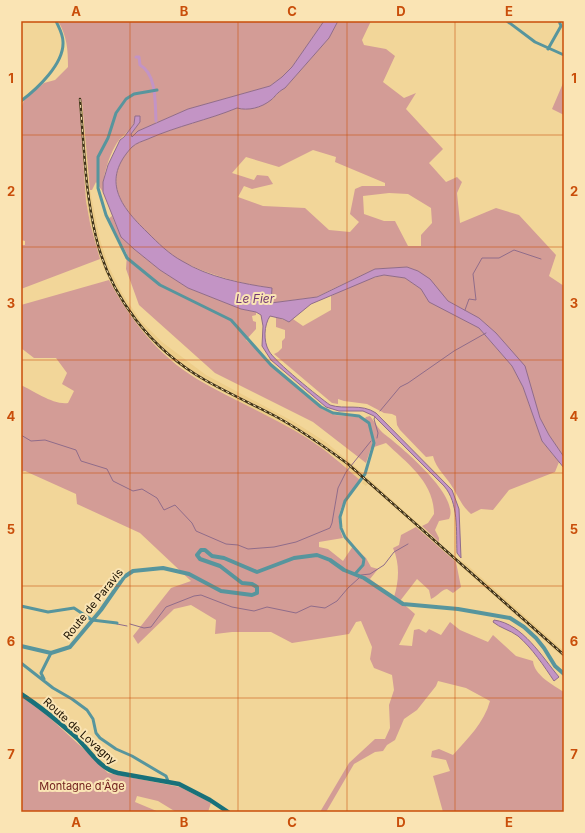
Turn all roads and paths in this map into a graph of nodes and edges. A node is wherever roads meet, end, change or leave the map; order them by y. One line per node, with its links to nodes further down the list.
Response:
1 (56, 21): 7 (street)
2 (507, 21): 4 (street)
3 (559, 21): 4 (street)
4 (548, 49): 5 (street)
5 (564, 56)
6 (155, 91): 8 (street)
7 (21, 101)
8 (355, 574): 10 (street, Route de Paravis); 15 (street)
9 (21, 606): 10 (street)
10 (92, 620): 11 (street); 13 (street, Route de Paravis)
11 (117, 623)
12 (21, 646): 13 (street, Route de Paravis)
13 (51, 653): 16 (street)
14 (21, 663): 16 (street)
15 (564, 674)
16 (44, 680): 18 (street)
17 (21, 694): 18 (main road, Route de Lovagny)
18 (168, 781): 19 (main road, Route de Lovagny)
19 (228, 812)

